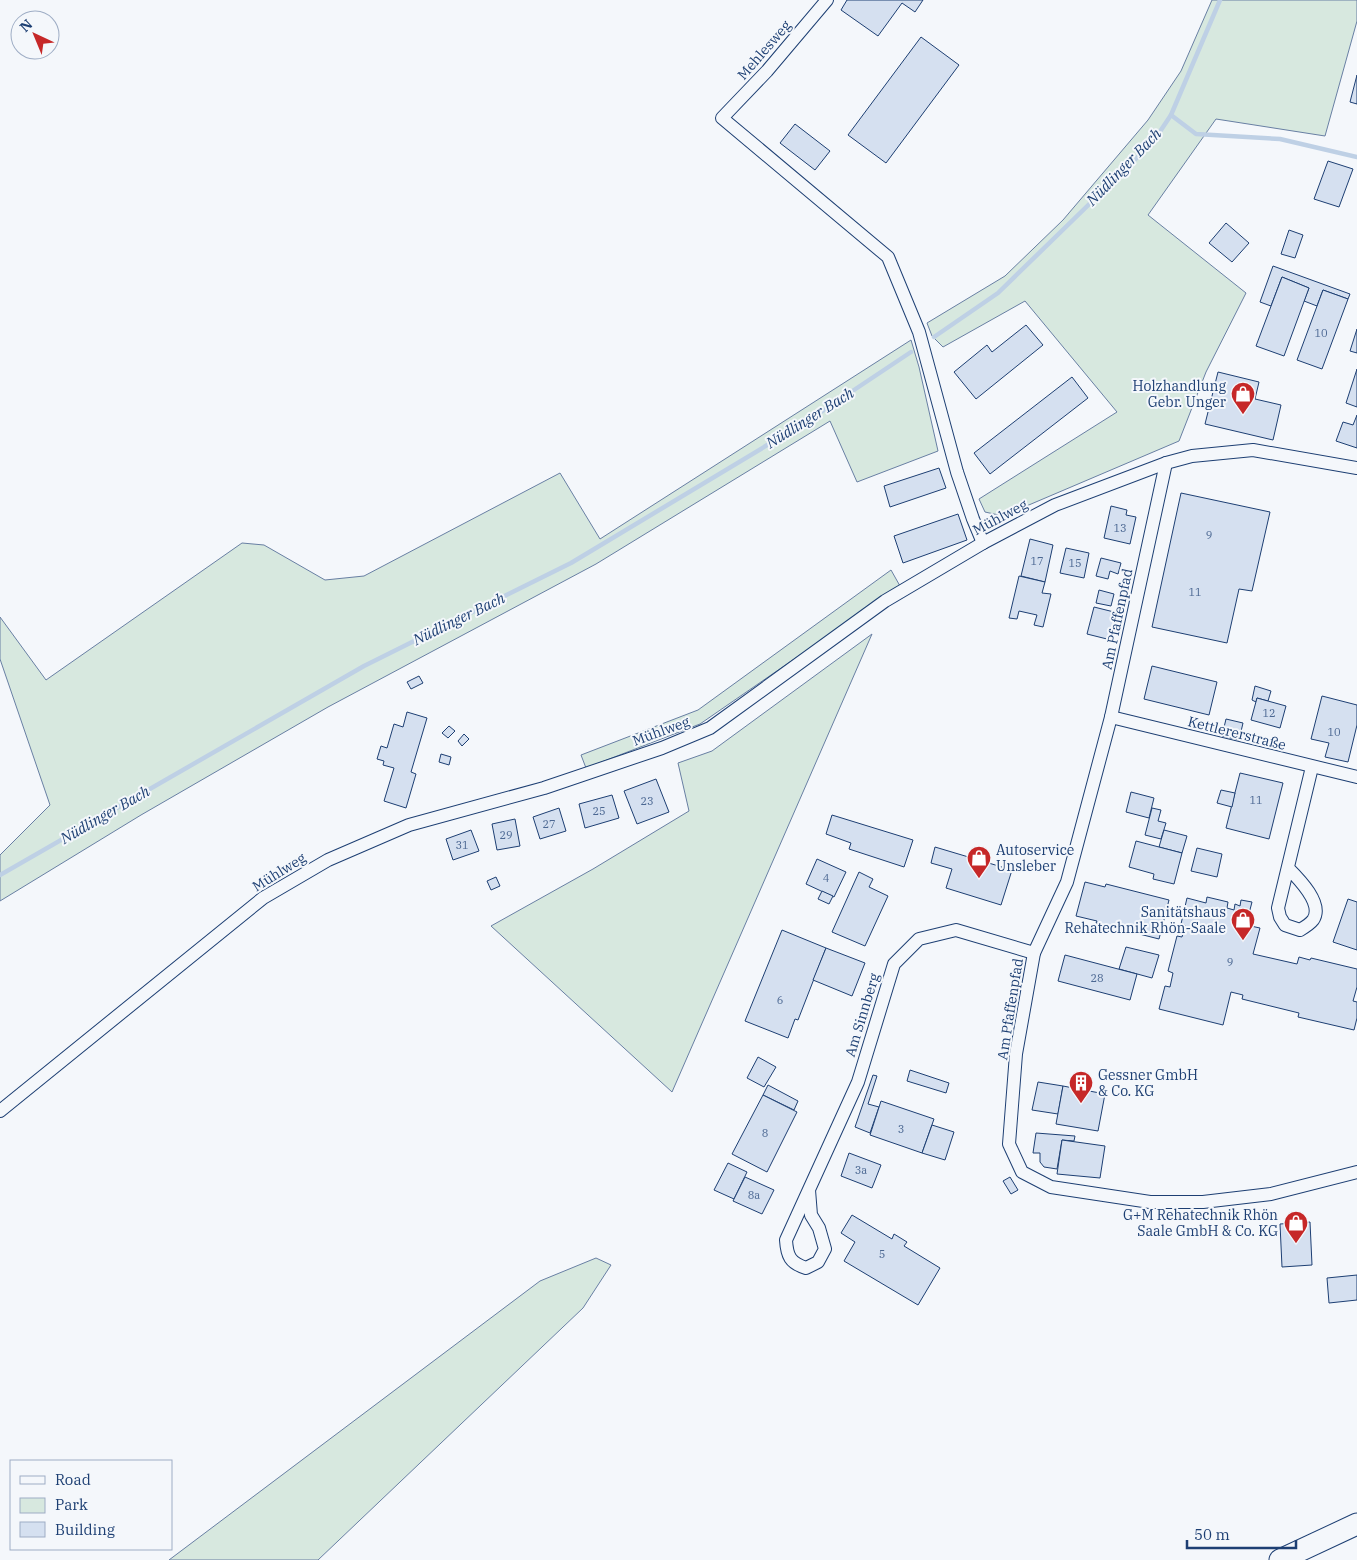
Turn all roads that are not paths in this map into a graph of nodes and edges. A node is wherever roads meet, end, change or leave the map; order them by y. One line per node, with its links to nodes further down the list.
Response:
1 (827, 0): 4 (street, Mehlesweg)
2 (1166, 463): 3 (street, Mühlweg); 4 (street, Mühlweg); 5 (street, Am Pfaffenpfad)
3 (1357, 468)
4 (983, 543): 10 (street, Mühlweg)
5 (1111, 717): 6 (street, Kettlererstraße); 9 (street, Am Pfaffenpfad)
6 (1312, 767): 7 (street, Kettlererstraße); 8 (street)
7 (1357, 777)
8 (1288, 868)
9 (1034, 953): 11 (street, Am Pfaffenpfad); 12 (street, Am Sinnberg)
10 (0, 1111)
11 (1357, 1172)
12 (809, 1190): 12 (street, Am Sinnberg)
13 (1357, 1524): 14 (main road)
14 (1280, 1560)

